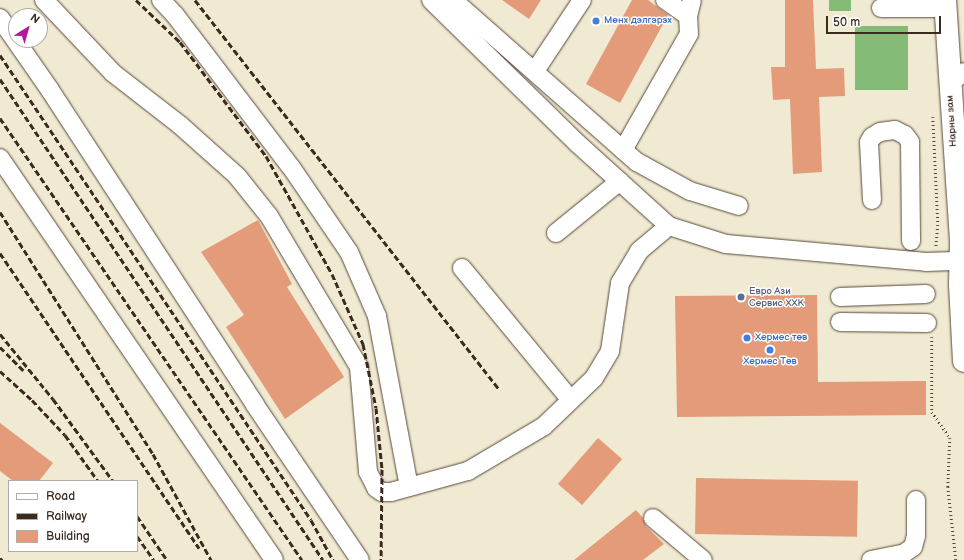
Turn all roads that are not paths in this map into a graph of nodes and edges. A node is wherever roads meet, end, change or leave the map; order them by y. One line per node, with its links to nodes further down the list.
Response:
1 (44, 0): 29 (lane)
2 (161, 0): 29 (lane)
3 (431, 0): 15 (lane)
4 (453, 0): 11 (lane)
5 (582, 0): 11 (lane)
6 (665, 0): 8 (lane)
7 (945, 4): 9 (lane); 12 (main road, Нарны зам)
8 (690, 8): 13 (lane)
9 (881, 8)
10 (0, 18): 33 (lane)
11 (535, 71): 13 (lane)
12 (957, 78): 21 (main road, Нарны зам)
13 (623, 150): 17 (lane)
14 (0, 158): 32 (lane)
15 (620, 181): 18 (lane); 19 (lane)
16 (872, 200): 20 (lane)
17 (739, 206)
18 (669, 226): 21 (lane); 28 (lane)
19 (556, 233)
20 (912, 241)
21 (960, 261): 27 (main road, Нарны зам)
22 (462, 268): 28 (lane)
23 (926, 294): 24 (lane)
24 (840, 297)
25 (840, 322): 26 (lane)
26 (927, 323)
27 (964, 361)
28 (570, 400): 29 (lane)
29 (409, 487)
30 (916, 500): 35 (lane)
31 (653, 518): 34 (lane)
32 (274, 560)
33 (360, 560)
34 (703, 560)
35 (871, 560)

